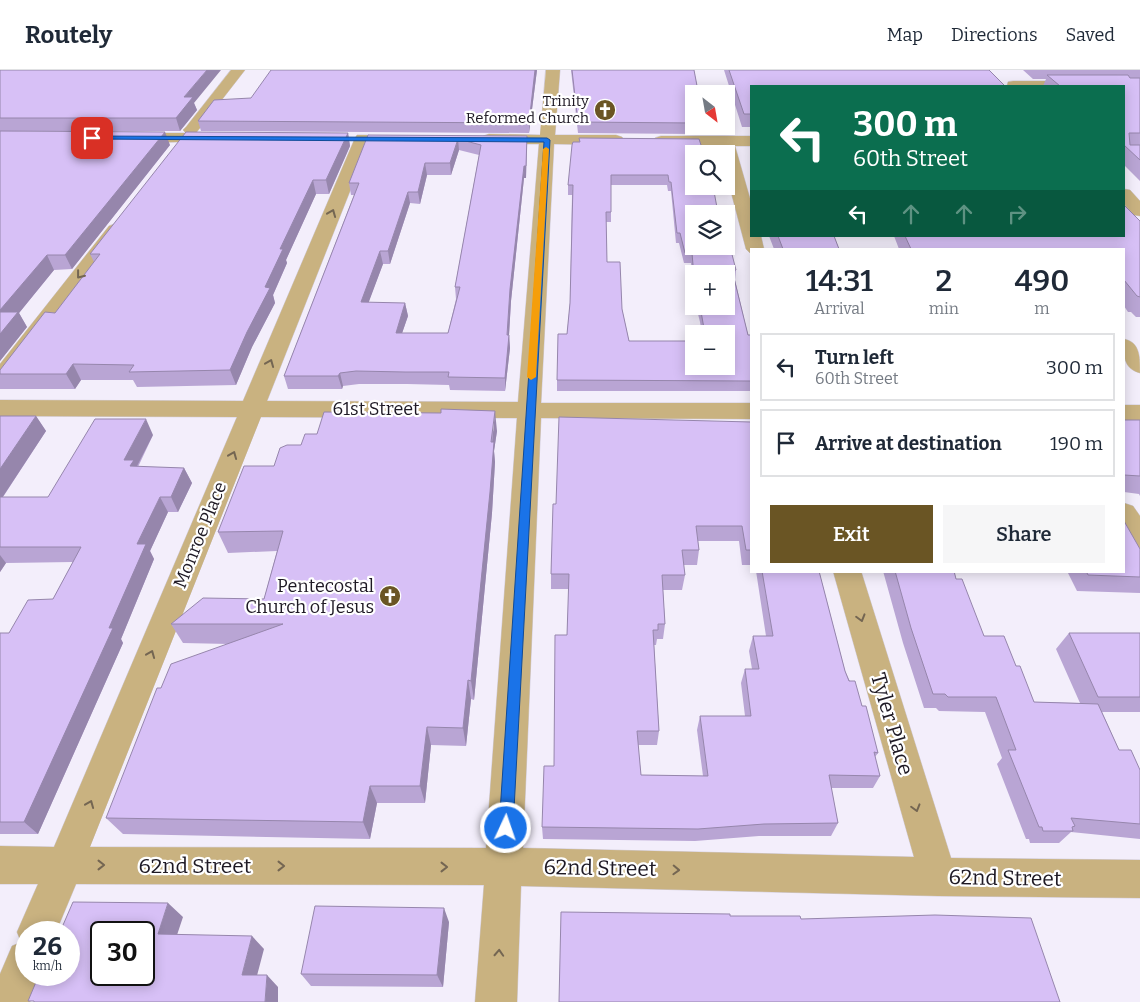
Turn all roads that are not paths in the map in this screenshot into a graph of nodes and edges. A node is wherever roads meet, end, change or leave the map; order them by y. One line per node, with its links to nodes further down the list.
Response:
1 (238, 70): 10 (street)
2 (553, 70): 14 (street)
3 (1129, 70): 4 (street)
4 (1140, 79)
5 (1010, 82): 6 (street)
6 (1108, 85)
7 (1125, 86): 8 (street)
8 (1140, 86)
9 (116, 138): 10 (street)
10 (185, 138): 11 (street); 19 (street)
11 (235, 138)
12 (343, 138): 28 (street, Monroe Place, one-way to 12)
13 (478, 139): 14 (street)
14 (547, 140): 15 (street); 29 (street)
15 (626, 140)
16 (646, 141): 17 (street)
17 (726, 141): 18 (street); 23 (street)
18 (750, 141)
19 (171, 157)
20 (1125, 195): 21 (street)
21 (1140, 210)
22 (124, 218): 26 (street, one-way to 26)
23 (750, 230)
24 (1125, 346): 25 (street)
25 (1140, 366)
26 (0, 379)
27 (0, 408): 28 (street, 61st Street)
28 (252, 408): 29 (street, 61st Street); 37 (street, Monroe Place, one-way to 28)
29 (529, 410): 30 (street, 61st Street); 38 (street)
30 (750, 411)
31 (1125, 413): 32 (street)
32 (1140, 413)
33 (1125, 514): 34 (street)
34 (1140, 539)
35 (848, 573): 39 (street, Tyler Place, one-way to 39)
36 (0, 865): 37 (street, 62nd Street)
37 (65, 866): 38 (street, 62nd Street, one-way to 38); 41 (street, Monroe Place)
38 (504, 867): 39 (street, 62nd Street, one-way to 39); 44 (street, one-way to 38)
39 (938, 877): 40 (street, 62nd Street)
40 (1140, 879)
41 (42, 921)
42 (15, 986): 43 (street)
43 (9, 1002)
44 (496, 1002)

